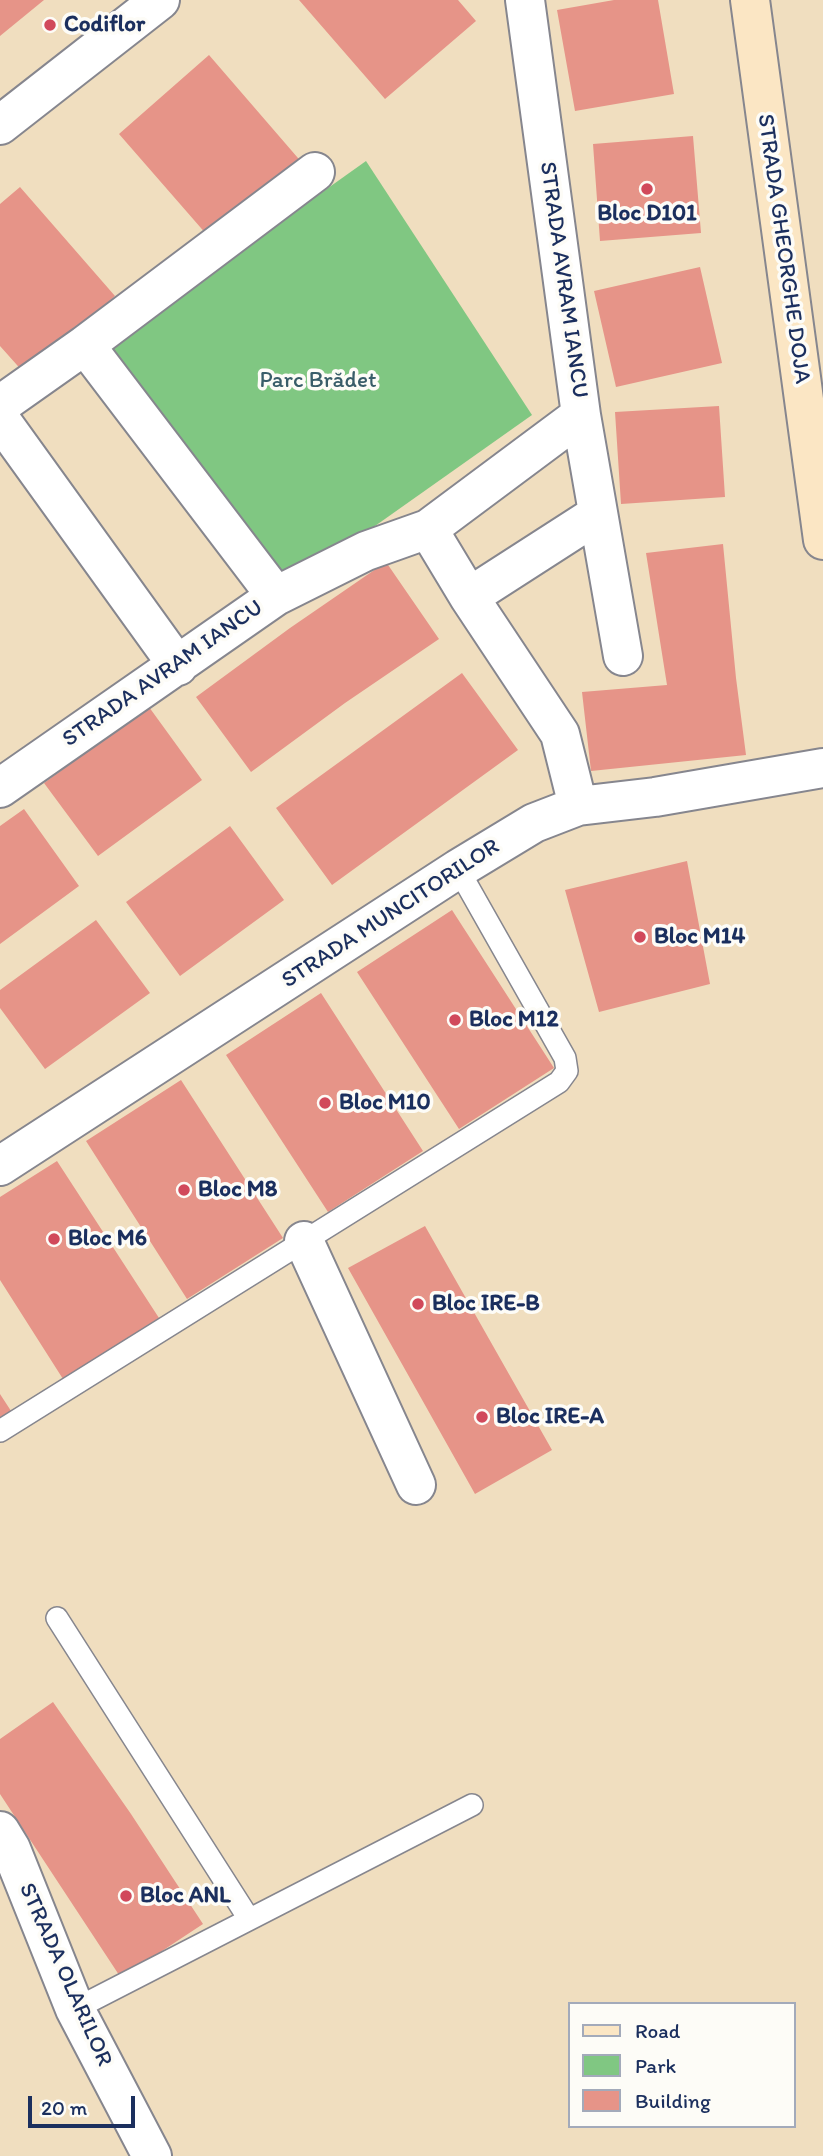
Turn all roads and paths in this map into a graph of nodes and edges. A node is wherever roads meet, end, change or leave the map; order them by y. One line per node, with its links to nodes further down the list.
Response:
1 (160, 0): 4 (street)
2 (525, 0): 8 (street, STRADA AVRAM IANCU)
3 (750, 0): 12 (main road, STRADA GHEORGHE DOJA)
4 (0, 125)
5 (315, 172): 6 (street)
6 (85, 345): 7 (street); 13 (street)
7 (0, 405)
8 (580, 415): 10 (street); 11 (street, STRADA AVRAM IANCU)
9 (0, 419): 16 (street)
10 (597, 514): 14 (street); 15 (street)
11 (428, 529): 13 (street, STRADA AVRAM IANCU); 14 (street)
12 (823, 540)
13 (276, 596): 16 (street, STRADA AVRAM IANCU)
14 (469, 597): 19 (street)
15 (623, 656)
16 (178, 666): 18 (street, STRADA AVRAM IANCU)
17 (823, 768): 19 (street, STRADA MUNCITORILOR)
18 (0, 788)
19 (578, 806): 20 (street, STRADA MUNCITORILOR)
20 (458, 869): 21 (street, STRADA MUNCITORILOR); 22 (lane)
21 (0, 1166)
22 (304, 1241): 23 (lane); 24 (street)
23 (0, 1431)
24 (416, 1485)
25 (57, 1618): 28 (lane)
26 (472, 1805): 28 (lane)
27 (0, 1831): 29 (street, STRADA OLARILOR)
28 (249, 1919): 29 (lane)
29 (75, 2008): 30 (street, STRADA OLARILOR)
30 (152, 2156)

